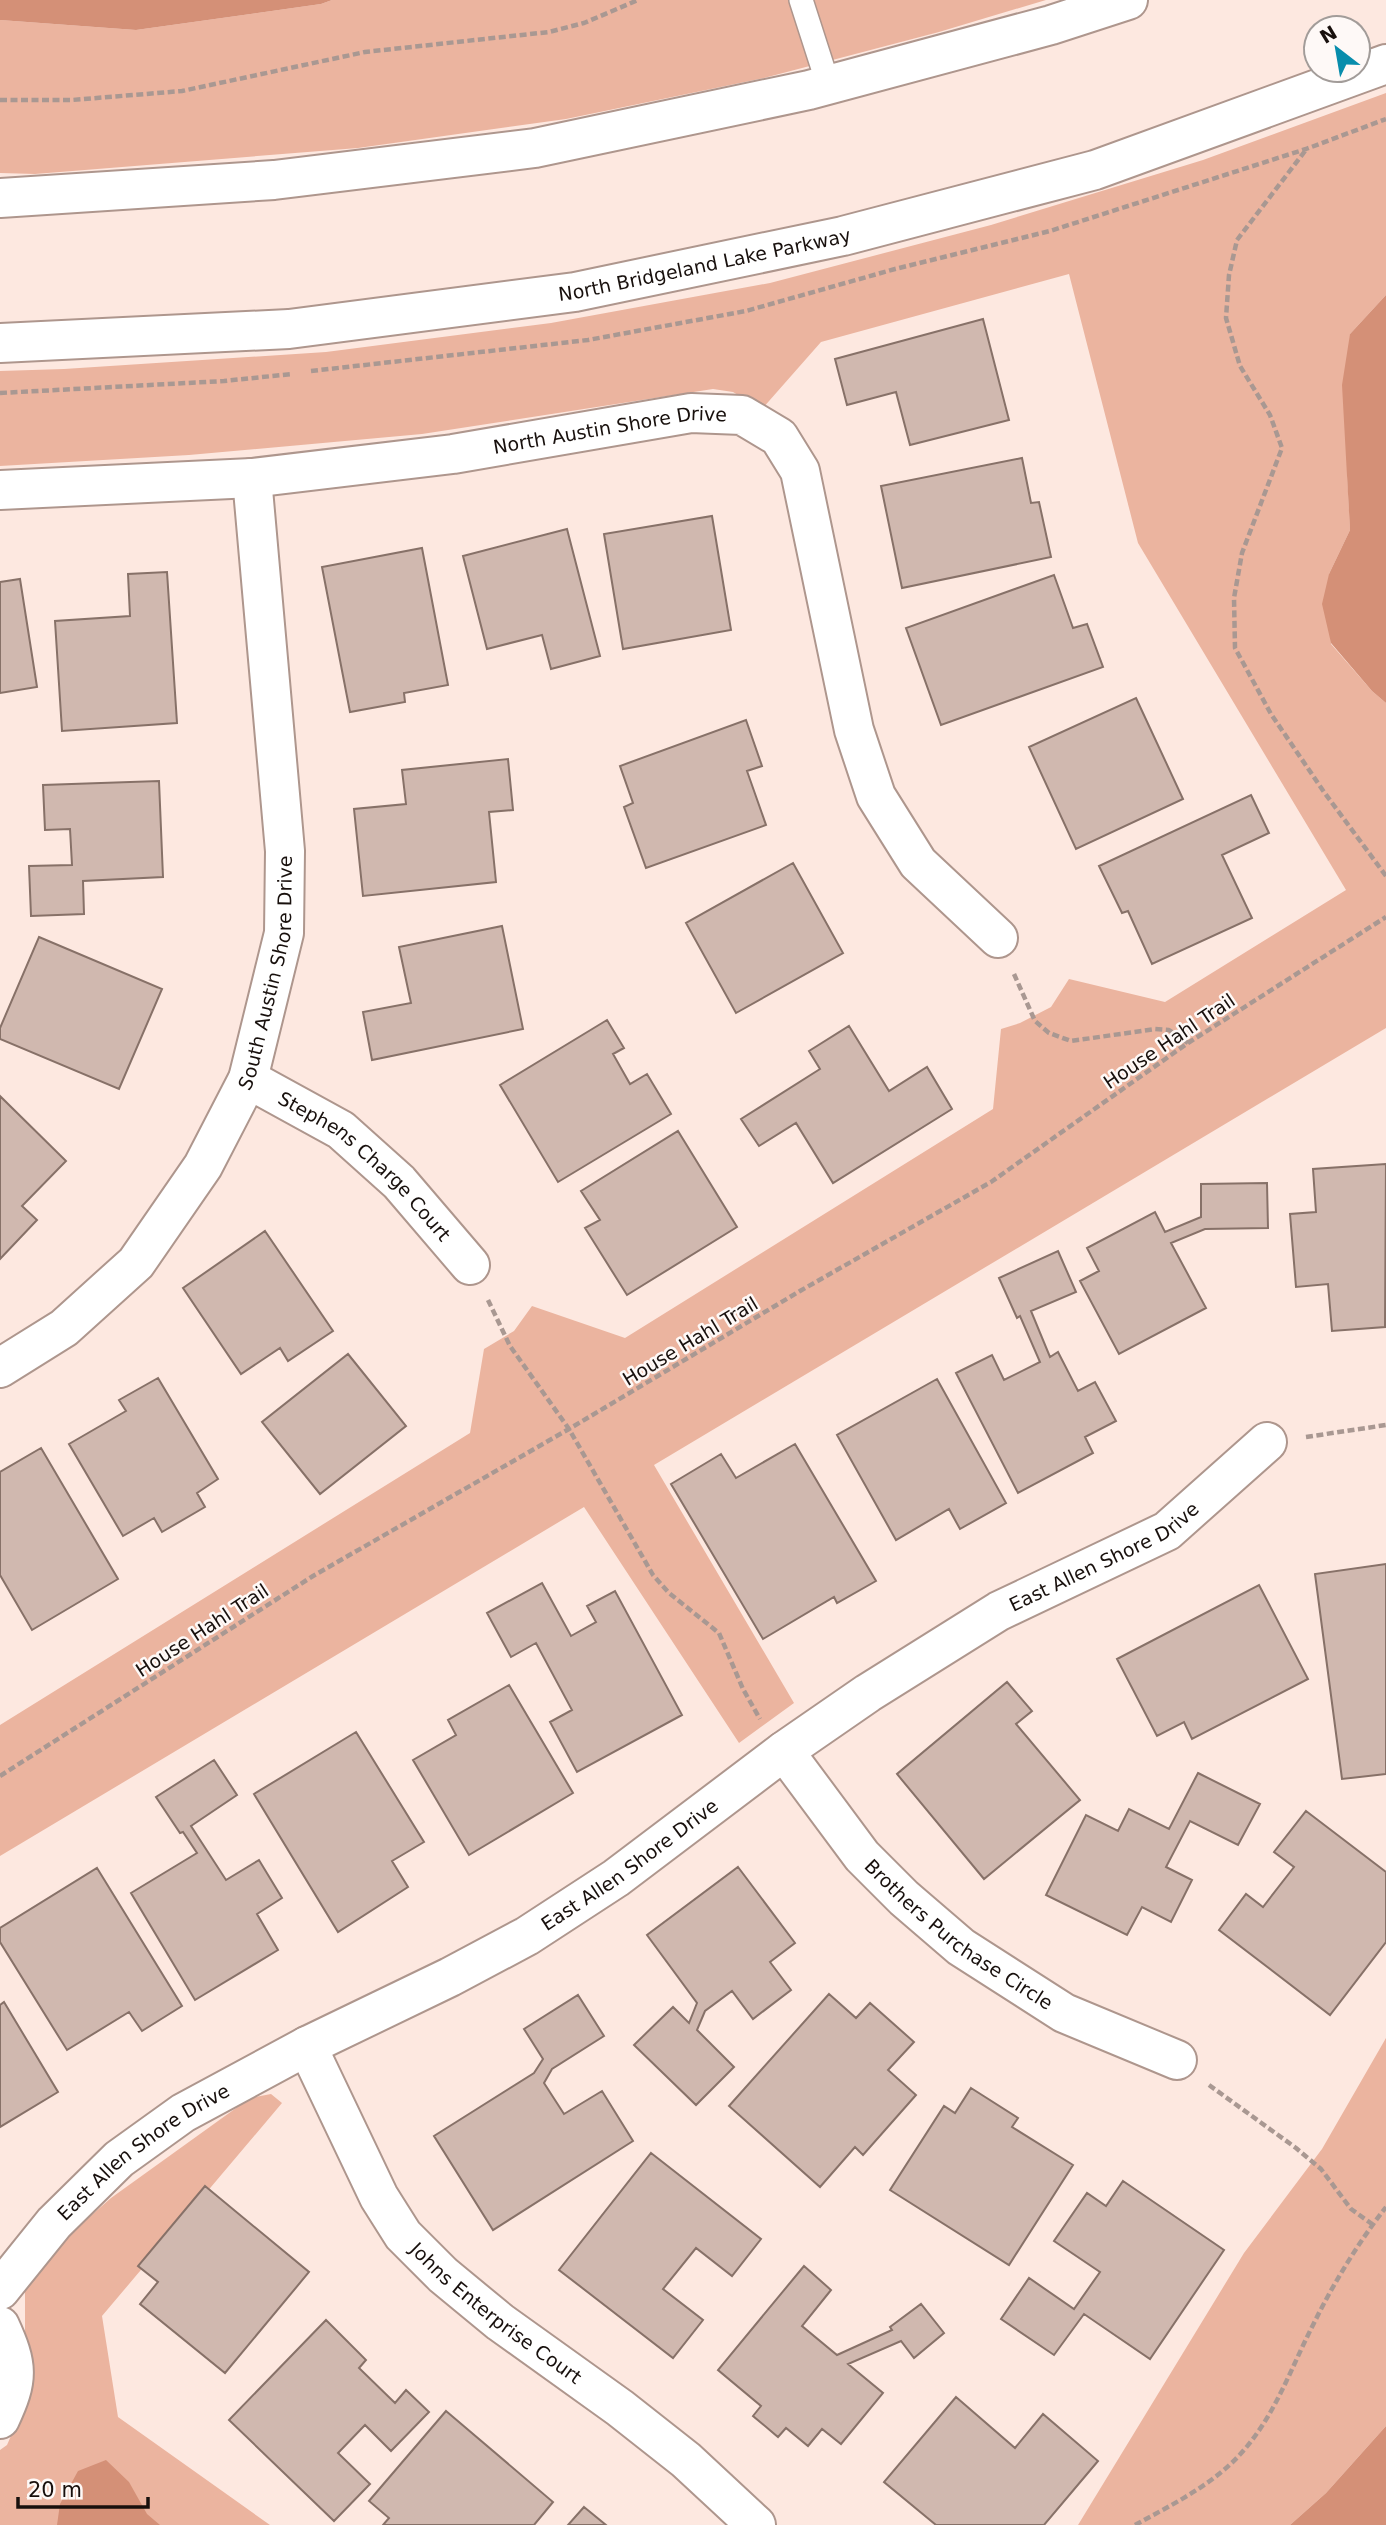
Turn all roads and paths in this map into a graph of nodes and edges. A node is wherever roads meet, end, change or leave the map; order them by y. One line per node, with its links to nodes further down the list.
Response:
1 (638, 0): 6 (path)
2 (801, 0): 5 (lane)
3 (1128, 0): 5 (street)
4 (1386, 64): 9 (street, North Bridgeland Lake Parkway)
5 (828, 85): 8 (street)
6 (0, 100)
7 (1306, 149): 12 (path)
8 (0, 198)
9 (0, 344)
10 (252, 478): 11 (street, North Austin Shore Drive); 14 (street, North Austin Shore Drive); 16 (street, South Austin Shore Drive)
11 (0, 490)
12 (1386, 876)
13 (1386, 917): 15 (path, House Hahl Trail)
14 (998, 938): 15 (path)
15 (1188, 1043): 20 (path, House Hahl Trail)
16 (248, 1080): 17 (street, Stephens Charge Court); 18 (street, South Austin Shore Drive)
17 (470, 1265): 20 (path)
18 (0, 1368)
19 (1386, 1425): 21 (path)
20 (569, 1429): 22 (path); 23 (path, House Hahl Trail)
21 (1267, 1442): 22 (street, East Allen Shore Drive)
22 (784, 1751): 24 (street, East Allen Shore Drive); 25 (street, Brothers Purchase Circle)
23 (0, 1776)
24 (307, 2046): 28 (street, East Allen Shore Drive); 31 (street, Johns Enterprise Court)
25 (1177, 2060): 27 (path)
26 (1386, 2207): 27 (path)
27 (1372, 2224): 32 (path)
28 (0, 2290)
29 (0, 2326): 30 (street)
30 (0, 2419)
31 (756, 2525)
32 (1135, 2525)

